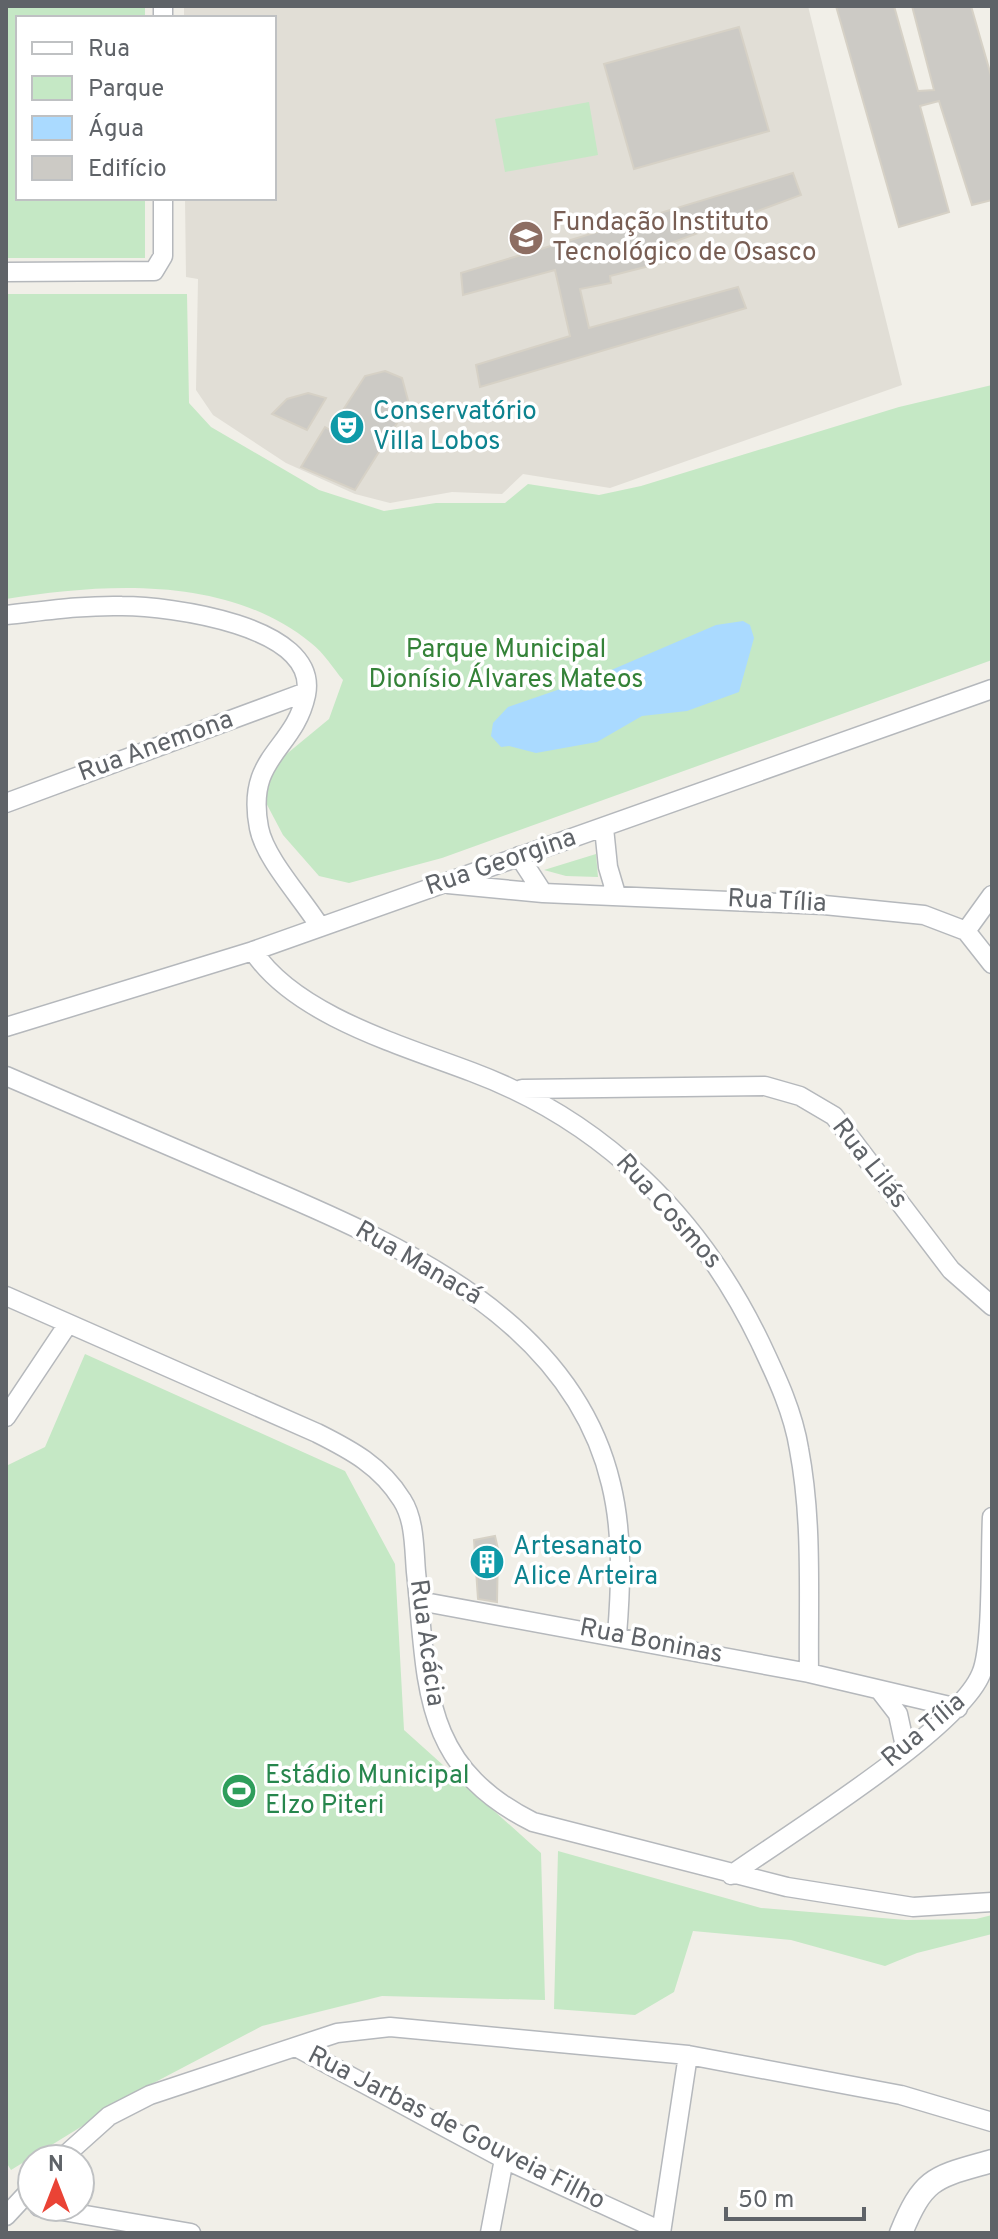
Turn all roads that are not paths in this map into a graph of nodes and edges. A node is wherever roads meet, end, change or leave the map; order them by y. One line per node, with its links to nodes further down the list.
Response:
1 (163, 200): 2 (street)
2 (6, 272)
3 (6, 615): 5 (street)
4 (992, 689): 7 (street, Rua Georgina)
5 (306, 692): 6 (street, Rua Anemona); 13 (street)
6 (6, 803)
7 (604, 828): 8 (street, Rua Georgina); 11 (street)
8 (519, 856): 9 (street, Rua Georgina); 10 (street)
9 (443, 883): 10 (street, Rua Tília); 13 (street, Rua Georgina)
10 (543, 893): 11 (street, Rua Tília)
11 (616, 894): 14 (street, Rua Tília)
12 (992, 895): 14 (street)
13 (320, 927): 15 (street, Rua Georgina)
14 (966, 931): 16 (street)
15 (253, 951): 17 (street, Rua Georgina); 19 (street, Rua Cosmos)
16 (992, 964)
17 (6, 1027)
18 (6, 1076): 26 (street, Rua Manacá)
19 (519, 1089): 21 (street, Rua Lilás); 27 (street, Rua Cosmos)
20 (6, 1296): 22 (street, Rua Acácia)
21 (992, 1306)
22 (68, 1324): 23 (street); 25 (street, Rua Acácia)
23 (6, 1417)
24 (992, 1517): 29 (street, Rua Tília)
25 (419, 1601): 26 (street, Rua Boninas); 31 (street, Rua Acácia)
26 (617, 1635): 27 (street, Rua Boninas)
27 (809, 1673): 28 (street, Rua Boninas)
28 (881, 1692): 29 (street, Rua Boninas); 30 (street)
29 (958, 1708): 30 (street, Rua Tília)
30 (906, 1751): 31 (street, Rua Tília)
31 (731, 1875): 32 (street, Rua Acácia)
32 (992, 1902)
33 (296, 2047): 34 (street); 36 (street); 37 (street, Rua Jarbas de Gouveia Filho)
34 (688, 2055): 35 (street); 40 (street)
35 (992, 2122)
36 (79, 2143)
37 (504, 2159): 40 (street, Rua Jarbas de Gouveia Filho); 42 (street)
38 (992, 2161): 43 (street)
39 (96, 2217): 41 (street)
40 (661, 2232)
41 (191, 2233)
42 (490, 2233)
43 (901, 2233)

